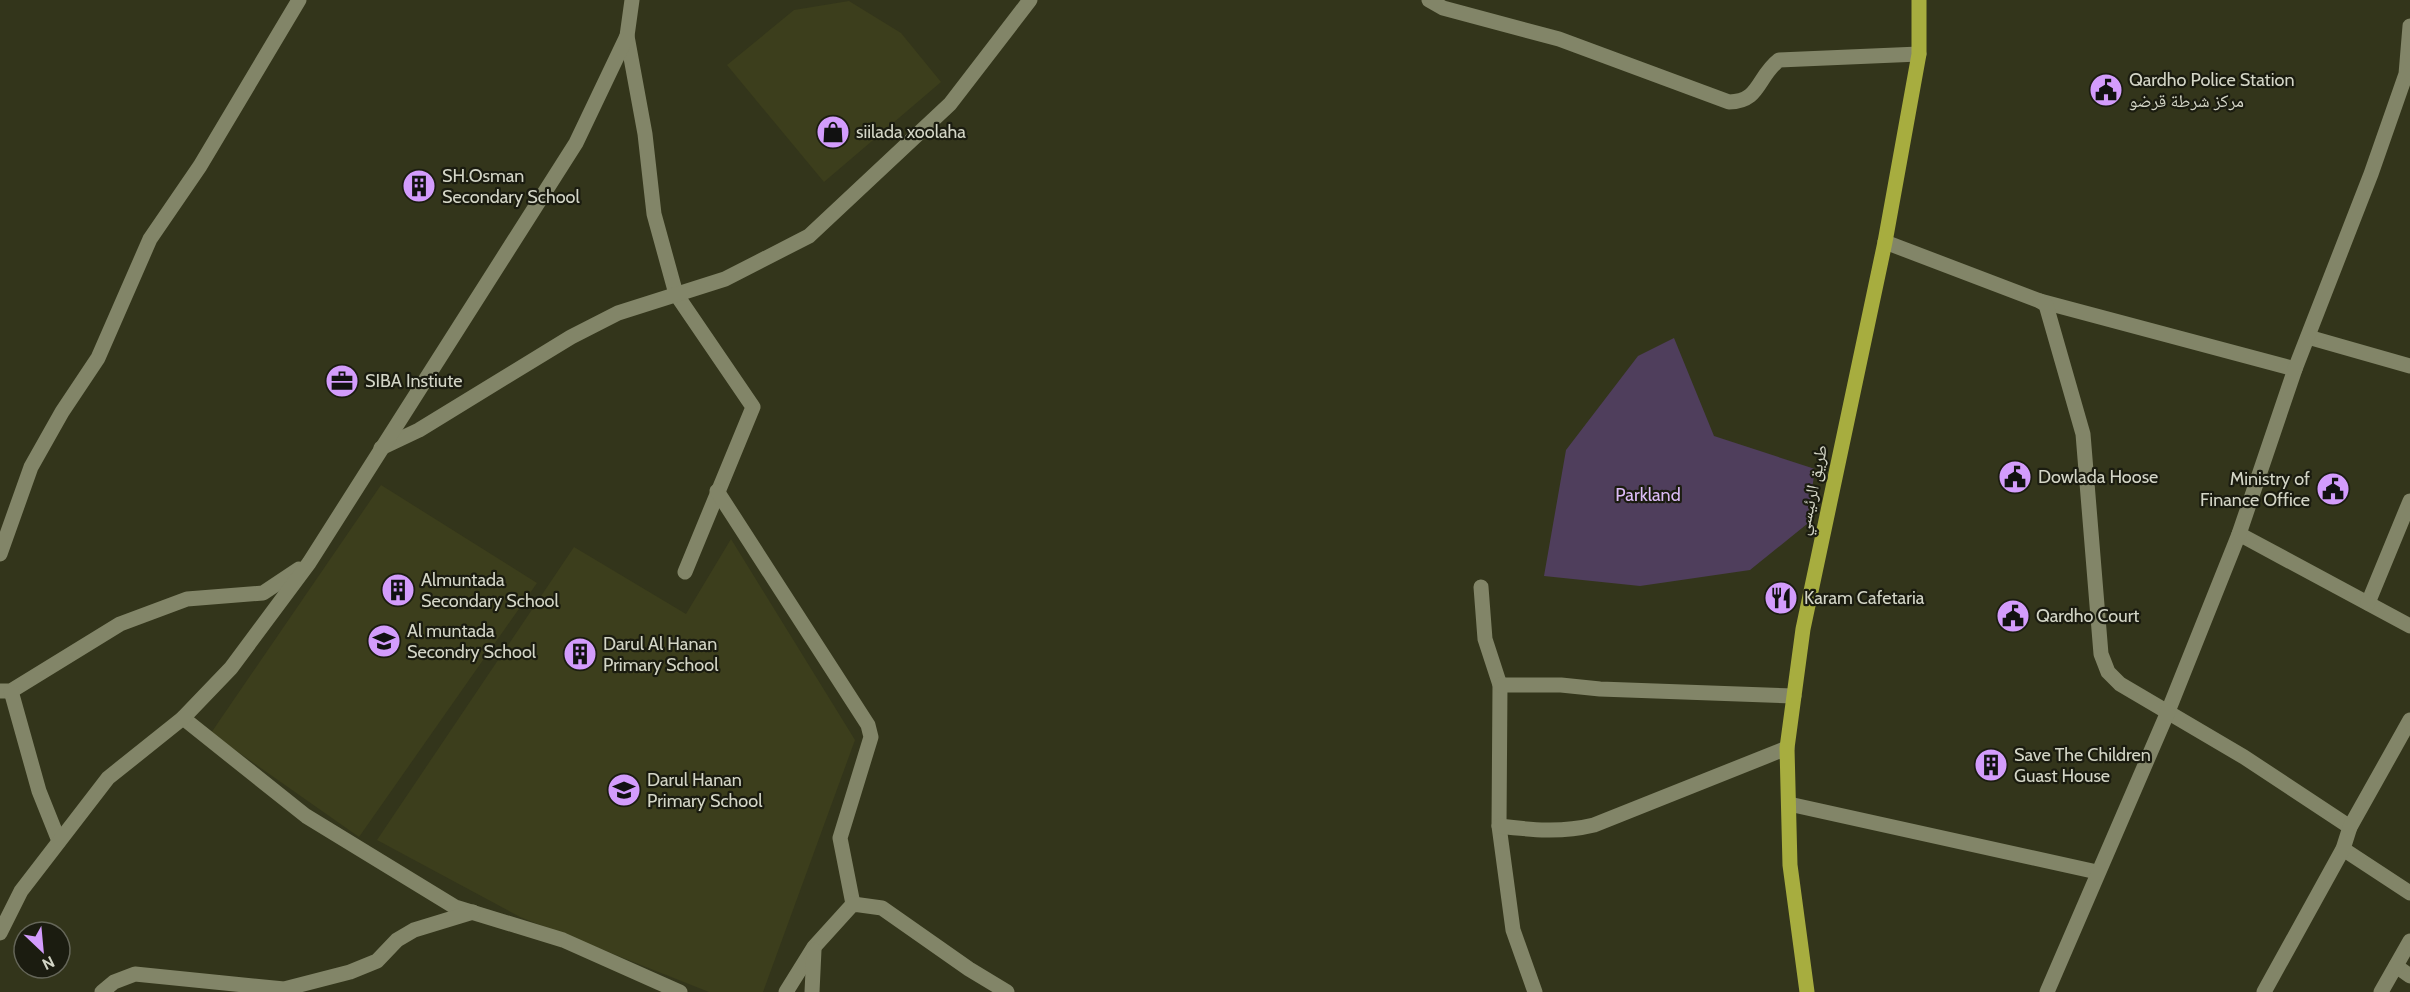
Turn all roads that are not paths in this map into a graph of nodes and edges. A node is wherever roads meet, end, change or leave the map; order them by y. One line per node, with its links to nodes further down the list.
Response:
1 (299, 0): 19 (street)
2 (632, 0): 7 (street)
3 (1030, 0): 10 (street)
4 (1429, 0): 8 (street)
5 (1918, 0): 8 (main road, طريق الرئيسي)
6 (2410, 26): 12 (street)
7 (627, 36): 10 (street); 15 (street)
8 (1919, 54): 9 (main road, طريق الرئيسي)
9 (1885, 242): 11 (street); 27 (main road, طريق الرئيسي)
10 (676, 294): 15 (street); 16 (street)
11 (2040, 301): 14 (street); 28 (street)
12 (2308, 337): 13 (street); 14 (street)
13 (2410, 366)
14 (2295, 369): 18 (street)
15 (380, 449): 20 (street)
16 (717, 491): 21 (street); 39 (street)
17 (2410, 501): 23 (street)
18 (2239, 534): 23 (street); 28 (street)
19 (0, 554)
20 (309, 563): 26 (street); 29 (street)
21 (686, 572)
22 (1481, 587): 25 (street)
23 (2368, 603): 24 (street)
24 (2410, 627)
25 (1500, 685): 27 (street); 33 (street)
26 (5, 691): 35 (street)
27 (1794, 696): 31 (main road, طريق الرئيسي)
28 (2167, 714): 34 (street); 37 (street)
29 (183, 718): 35 (street); 40 (street)
30 (2410, 720): 34 (street)
31 (1787, 748): 32 (main road, طريق الرئيسي); 33 (street)
32 (1789, 804): 37 (street); 52 (main road, طريق الرئيسي)
33 (1498, 826): 51 (street)
34 (2350, 827): 36 (street)
35 (59, 841): 41 (street)
36 (2343, 849): 38 (street); 54 (street)
37 (2097, 872): 53 (street)
38 (2410, 893)
39 (853, 904): 43 (street); 50 (street)
40 (473, 912): 46 (street); 47 (street)
41 (0, 933)
42 (2410, 941): 44 (street)
43 (814, 947): 48 (street); 49 (street)
44 (2396, 966): 45 (street); 55 (street)
45 (2410, 976)
46 (102, 992)
47 (680, 992)
48 (786, 992)
49 (812, 992)
50 (1007, 992)
51 (1535, 992)
52 (1807, 992)
53 (2047, 992)
54 (2264, 992)
55 (2381, 992)

